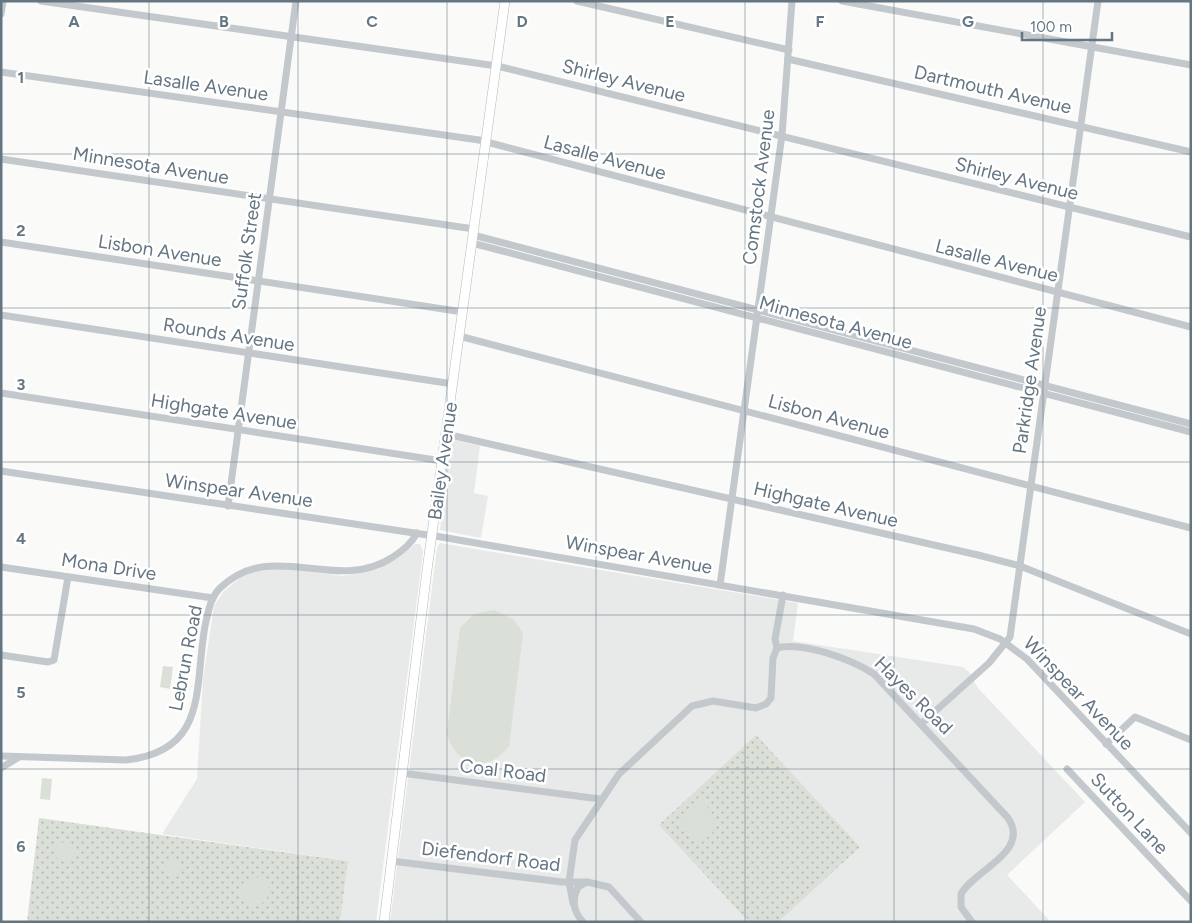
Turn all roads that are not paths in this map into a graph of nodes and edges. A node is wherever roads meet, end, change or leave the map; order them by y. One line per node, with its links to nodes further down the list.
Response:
1 (3, 1): 9 (street)
2 (41, 1): 10 (street, Shirley Avenue)
3 (296, 1): 10 (street, Suffolk Street)
4 (505, 1): 15 (main road, Bailey Avenue)
5 (577, 1): 12 (street)
6 (792, 1): 12 (street, Comstock Avenue)
7 (842, 1): 11 (street)
8 (1098, 1): 11 (street, Parkridge Avenue)
9 (1, 14)
10 (291, 37): 15 (street, Shirley Avenue); 17 (street, Suffolk Street)
11 (1092, 47): 14 (street); 18 (street, Parkridge Avenue)
12 (789, 50): 13 (street, Comstock Avenue)
13 (788, 59): 18 (street, Dartmouth Avenue); 19 (street, Comstock Avenue)
14 (1191, 65)
15 (497, 66): 19 (street, Shirley Avenue); 20 (main road, Bailey Avenue)
16 (1, 72): 17 (street, Lasalle Avenue)
17 (281, 112): 20 (street, Lasalle Avenue); 23 (street, Suffolk Street)
18 (1080, 126): 21 (street, Dartmouth Avenue); 24 (street, Parkridge Avenue)
19 (782, 135): 24 (street, Shirley Avenue); 25 (street, Comstock Avenue)
20 (486, 143): 25 (street, Lasalle Avenue); 26 (main road, Bailey Avenue)
21 (1191, 152)
22 (1, 159): 23 (street, Minnesota Avenue)
23 (269, 199): 26 (street, Minnesota Avenue); 30 (street, Suffolk Street)
24 (1069, 207): 27 (street, Shirley Avenue); 32 (street, Parkridge Avenue)
25 (770, 217): 32 (street, Lasalle Avenue); 33 (street, Comstock Avenue)
26 (473, 235): 29 (street, Minnesota Avenue); 31 (street, Minnesota Avenue); 34 (main road, Bailey Avenue)
27 (1191, 237)
28 (1, 242): 30 (street, Lisbon Avenue)
29 (617, 272): 31 (street); 33 (street, Minnesota Avenue)
30 (258, 281): 34 (street, Lisbon Avenue); 40 (street, Suffolk Street)
31 (614, 281): 36 (street, Minnesota Avenue)
32 (1057, 292): 37 (street, Lasalle Avenue); 43 (street, Parkridge Avenue)
33 (758, 310): 36 (street, Comstock Avenue); 39 (street, Minnesota Avenue)
34 (463, 312): 38 (main road, Bailey Avenue)
35 (1, 315): 40 (street, Rounds Avenue)
36 (757, 318): 41 (street, Minnesota Avenue); 46 (street, Comstock Avenue)
37 (1191, 327)
38 (459, 336): 42 (main road, Bailey Avenue); 46 (street, Lisbon Avenue)
39 (901, 347): 41 (street); 43 (street, Minnesota Avenue)
40 (248, 353): 42 (street, Rounds Avenue); 48 (street, Suffolk Street)
41 (899, 355): 45 (street, Minnesota Avenue)
42 (453, 384): 50 (main road, Bailey Avenue)
43 (1045, 385): 45 (street, Parkridge Avenue); 47 (street, Minnesota Avenue)
44 (1, 393): 48 (street, Highgate Avenue)
45 (1044, 394): 49 (street, Minnesota Avenue); 53 (street, Parkridge Avenue)
46 (744, 411): 53 (street, Lisbon Avenue); 54 (street, Comstock Avenue)
47 (1188, 423): 49 (street)
48 (238, 429): 51 (street, Highgate Avenue); 55 (street, Suffolk Street)
49 (1187, 431)
50 (446, 434): 51 (main road, Bailey Avenue); 54 (street, Highgate Avenue)
51 (442, 460): 58 (main road, Bailey Avenue)
52 (1, 471): 55 (street, Winspear Avenue)
53 (1031, 486): 56 (street, Lisbon Avenue); 60 (street, Parkridge Avenue)
54 (732, 500): 60 (street, Highgate Avenue); 62 (street, Comstock Avenue)
55 (228, 506): 57 (street, Winspear Avenue)
56 (1191, 528)
57 (417, 533): 58 (street, Winspear Avenue); 64 (street, Lebrun Road)
58 (432, 536): 62 (street, Winspear Avenue); 76 (main road, Bailey Avenue)
59 (1, 566): 61 (street, Mona Drive)
60 (1020, 566): 65 (street, Highgate Avenue); 66 (street, Parkridge Avenue)
61 (68, 577): 64 (street, Mona Drive); 68 (street)
62 (720, 585): 63 (street, Winspear Avenue)
63 (783, 595): 66 (street, Winspear Avenue); 67 (street)
64 (213, 598): 73 (street, Lebrun Road)
65 (1191, 634)
66 (1007, 643): 69 (street); 71 (street, Winspear Avenue)
67 (777, 648): 69 (street, Hayes Road); 77 (street)
68 (1, 655)
69 (922, 723): 87 (street, Hayes Road)
70 (1191, 740): 71 (street)
71 (1106, 744): 78 (street, Winspear Avenue)
72 (1, 756): 73 (street, Lebrun Road)
73 (19, 757): 74 (street)
74 (1, 768)
75 (1067, 769): 82 (street, Sutton Lane)
76 (402, 773): 77 (street, Coal Road); 79 (main road, Bailey Avenue)
77 (600, 799): 80 (street)
78 (1191, 833)
79 (391, 861): 80 (street, Diefendorf Road); 84 (main road, Bailey Avenue)
80 (569, 882): 81 (street, Diefendorf Road); 83 (street)
81 (587, 882): 83 (street); 86 (street, Diefendorf Road)
82 (1191, 901)
83 (573, 903): 85 (street)
84 (384, 922)
85 (583, 922)
86 (641, 922)
87 (972, 922)

